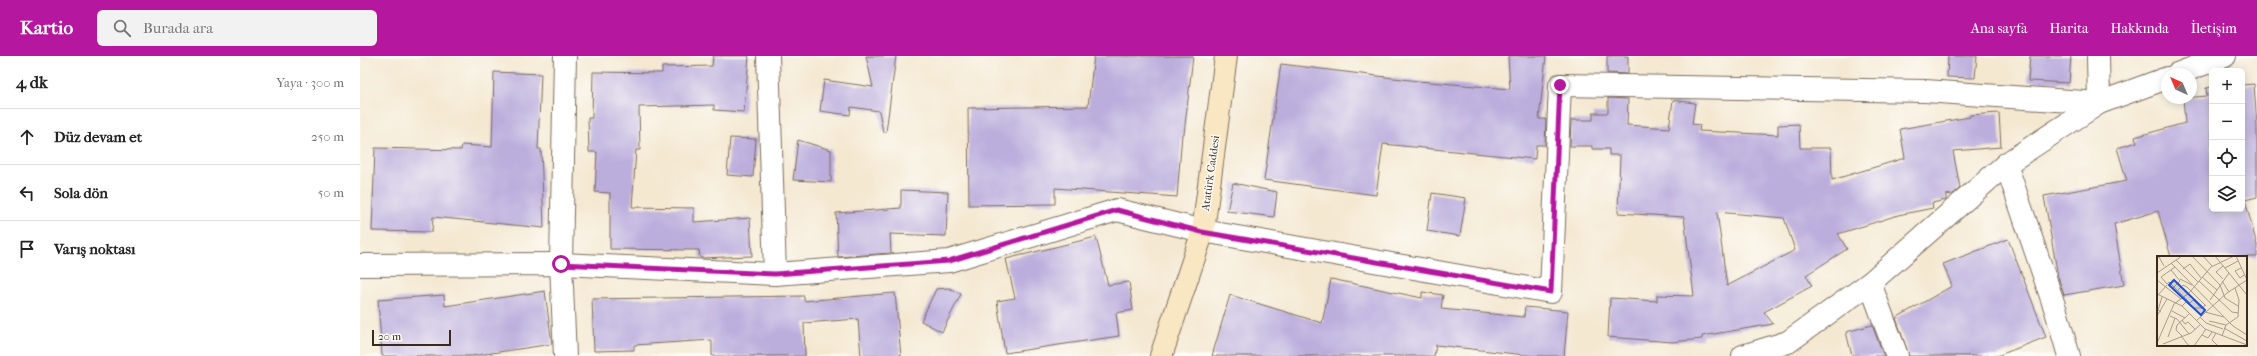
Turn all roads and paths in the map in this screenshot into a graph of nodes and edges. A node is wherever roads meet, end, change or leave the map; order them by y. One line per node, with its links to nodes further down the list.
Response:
1 (565, 56): 11 (street)
2 (768, 56): 13 (street)
3 (1226, 56): 10 (street, Atatürk Caddesi)
4 (2098, 56): 8 (street)
5 (2225, 56): 6 (street)
6 (2193, 68)
7 (2161, 80): 8 (street)
8 (2099, 103): 9 (street); 10 (street)
9 (2006, 164): 14 (street); 19 (street)
10 (1202, 232): 13 (street); 16 (street, Atatürk Caddesi)
11 (561, 264): 12 (street); 13 (street); 15 (street)
12 (360, 265)
13 (775, 274)
14 (1870, 283): 17 (street); 18 (street)
15 (565, 356)
16 (1161, 356)
17 (1743, 356)
18 (1897, 356)
19 (2069, 356)

